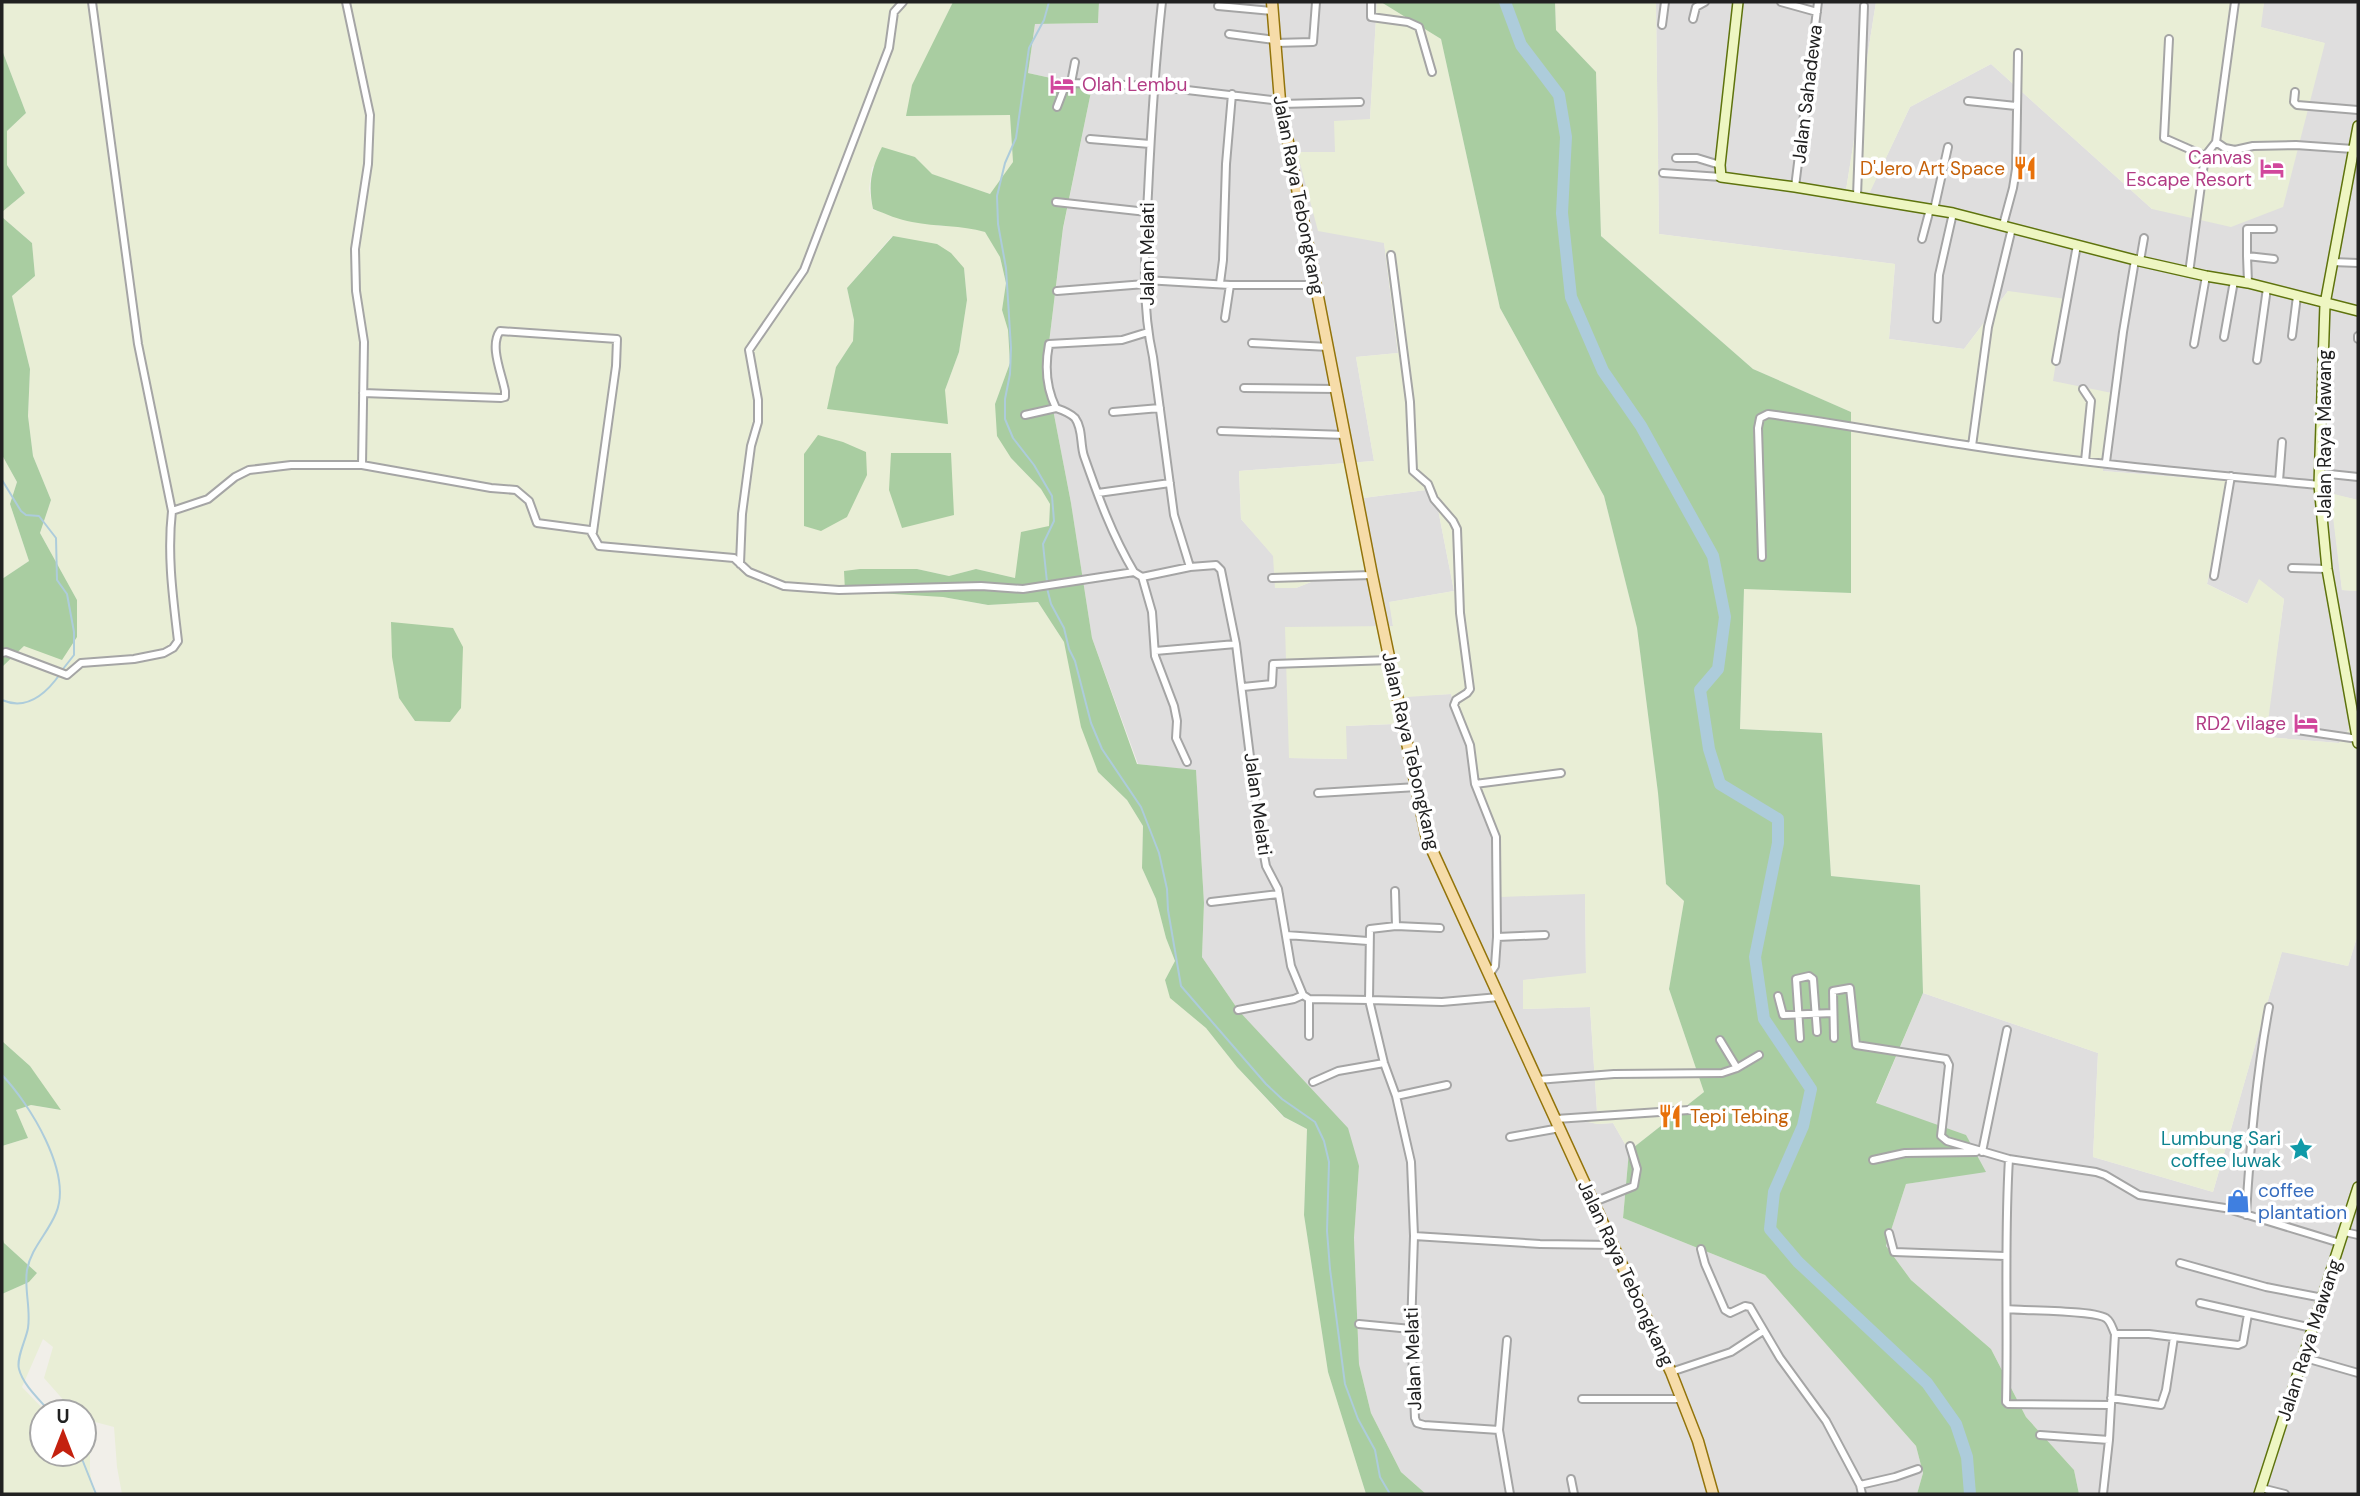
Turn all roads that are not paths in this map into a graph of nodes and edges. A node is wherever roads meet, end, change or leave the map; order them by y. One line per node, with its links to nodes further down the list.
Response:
1 (92, 2): 108 (street)
2 (346, 2): 89 (street)
3 (903, 2): 111 (street)
4 (1162, 2): 26 (street, Jalan Melati)
5 (1317, 2): 21 (street)
6 (1371, 2): 24 (street)
7 (1665, 2): 18 (street)
8 (1705, 2): 17 (street)
9 (1738, 2): 43 (main road)
10 (1781, 2): 16 (street)
11 (1818, 2): 16 (street, Jalan Sahadewa)
12 (2235, 2): 37 (street)
13 (1218, 6): 15 (street)
14 (1864, 6): 47 (street)
15 (1273, 7): 21 (main road, Jalan Raya Tebongkang)
16 (1817, 12): 46 (street, Jalan Sahadewa)
17 (1693, 19)
18 (1662, 25)
19 (1229, 34): 21 (street)
20 (2169, 39): 41 (street)
21 (1275, 41): 31 (main road, Jalan Raya Tebongkang)
22 (2018, 53): 32 (street)
23 (1075, 62): 25 (street)
24 (1432, 72)
25 (1071, 83): 26 (street); 33 (street)
26 (1153, 86): 28 (street); 38 (street, Jalan Melati)
27 (2295, 92): 34 (street)
28 (1232, 94): 31 (street); 68 (street)
29 (1968, 101): 32 (street)
30 (1360, 102): 31 (street)
31 (1281, 103): 70 (main road, Jalan Raya Tebongkang)
32 (2016, 106): 52 (street)
33 (1057, 107)
34 (2358, 110)
35 (2358, 126): 40 (main road, Jalan Raya Mawang)
36 (1090, 139): 38 (street)
37 (2216, 142): 40 (street); 41 (street)
38 (1150, 144): 50 (street, Jalan Melati)
39 (1948, 147): 49 (street)
40 (2353, 149): 61 (main road, Jalan Raya Mawang)
41 (2205, 156): 63 (street)
42 (1676, 158): 43 (street)
43 (1720, 164): 45 (main road)
44 (1663, 173): 45 (street)
45 (1721, 177): 46 (main road)
46 (1796, 187): 47 (main road)
47 (1857, 197): 49 (main road)
48 (1056, 202): 50 (street)
49 (1932, 210): 51 (main road); 55 (street)
50 (1147, 212): 66 (street, Jalan Melati)
51 (1953, 213): 52 (main road); 77 (street)
52 (2007, 227): 56 (main road); 97 (street)
53 (2273, 229): 58 (street)
54 (2144, 238): 60 (street)
55 (1922, 239)
56 (2077, 245): 60 (main road); 84 (street)
57 (1391, 255): 129 (street)
58 (2248, 256): 59 (street); 67 (street)
59 (2274, 258)
60 (2138, 260): 63 (main road); 99 (street)
61 (2332, 262): 62 (street); 74 (main road, Jalan Raya Mawang)
62 (2358, 263)
63 (2189, 273): 64 (main road)
64 (2206, 276): 65 (main road); 82 (street)
65 (2234, 281): 67 (main road); 80 (street)
66 (1145, 282): 68 (street); 72 (street); 78 (street, Jalan Melati)
67 (2248, 283): 71 (main road)
68 (1220, 284): 69 (street)
69 (1230, 285): 70 (street); 76 (street)
70 (1315, 285): 83 (main road, Jalan Raya Tebongkang)
71 (2266, 288): 73 (main road); 85 (street)
72 (1057, 291)
73 (2297, 296): 74 (main road); 79 (street)
74 (2325, 304): 75 (main road); 101 (main road, Jalan Raya Mawang)
75 (2358, 311)
76 (1225, 318)
77 (1937, 319)
78 (1147, 332): 90 (street); 91 (street, Jalan Melati)
79 (2292, 336)
80 (2224, 337)
81 (1252, 343): 83 (street)
82 (2194, 344)
83 (1329, 347): 87 (main road, Jalan Raya Tebongkang)
84 (2056, 360)
85 (2257, 360)
86 (1244, 388): 87 (street)
87 (1337, 389): 95 (main road, Jalan Raya Tebongkang)
88 (2083, 389): 98 (street)
89 (363, 393): 100 (street); 109 (street)
90 (1056, 408): 93 (street); 107 (street)
91 (1160, 408): 92 (street); 105 (street, Jalan Melati)
92 (1114, 412)
93 (1025, 415)
94 (1221, 431): 95 (street)
95 (1346, 435): 116 (main road, Jalan Raya Tebongkang)
96 (2282, 442): 104 (street)
97 (1972, 446): 98 (street); 110 (street)
98 (2085, 461): 99 (street)
99 (2106, 462): 102 (street)
100 (362, 465): 108 (street); 109 (street)
101 (2320, 474): 103 (street); 106 (main road, Jalan Raya Mawang)
102 (2231, 476): 104 (street); 117 (street)
103 (2358, 477)
104 (2279, 481): 106 (street)
105 (1170, 483): 107 (street); 112 (street, Jalan Melati)
106 (2319, 485): 114 (main road, Jalan Raya Mawang)
107 (1098, 493): 115 (street)
108 (172, 511): 122 (street)
109 (593, 532): 111 (street)
110 (1762, 557)
111 (740, 564): 115 (street)
112 (1190, 567): 118 (street); 120 (street, Jalan Melati)
113 (2292, 568): 114 (street)
114 (2327, 569): 126 (main road, Jalan Raya Mawang)
115 (1134, 572): 118 (street)
116 (1373, 575): 119 (street); 123 (main road, Jalan Raya Tebongkang)
117 (2214, 576)
118 (1142, 577): 121 (street)
119 (1272, 578)
120 (1237, 644): 121 (street); 124 (street, Jalan Melati)
121 (1155, 651): 127 (street)
122 (2, 653)
123 (1390, 660): 124 (street); 130 (main road, Jalan Raya Tebongkang)
124 (1243, 687): 133 (street, Jalan Melati)
125 (2297, 730): 126 (street)
126 (2358, 741)
127 (1187, 762)
128 (1561, 773): 129 (street)
129 (1475, 784): 139 (street)
130 (1417, 787): 131 (street); 141 (main road, Jalan Raya Tebongkang)
131 (1318, 793)
132 (1395, 891): 135 (street)
133 (1279, 894): 134 (street); 137 (street, Jalan Melati)
134 (1211, 902)
135 (1396, 926): 136 (street); 140 (street)
136 (1440, 928)
137 (1286, 935): 140 (street); 143 (street, Jalan Melati)
138 (1545, 935): 139 (street)
139 (1497, 937): 141 (street)
140 (1368, 942): 145 (street, Jalan Melati)
141 (1489, 975): 144 (main road, Jalan Raya Tebongkang)
142 (1778, 996): 150 (street)
143 (1306, 997): 145 (street); 147 (street); 153 (street, Jalan Melati)
144 (1499, 997): 145 (street); 160 (main road, Jalan Raya Tebongkang)
145 (1369, 1000): 158 (street, Jalan Melati)
146 (2269, 1007): 173 (street)
147 (1238, 1010)
148 (1816, 1013): 149 (street); 150 (street); 150 (street); 152 (street)
149 (1833, 1013): 155 (street); 168 (street)
150 (1799, 1014): 154 (street)
151 (2007, 1030): 168 (street)
152 (1817, 1032)
153 (1310, 1036)
154 (1800, 1038)
155 (1834, 1038)
156 (1720, 1040): 159 (street)
157 (1759, 1055): 159 (street)
158 (1384, 1063): 161 (street); 163 (street, Jalan Melati)
159 (1737, 1068): 160 (street)
160 (1537, 1080): 165 (main road, Jalan Raya Tebongkang)
161 (1313, 1082)
162 (1447, 1084): 163 (street)
163 (1396, 1096): 177 (street, Jalan Melati)
164 (1689, 1110): 165 (street)
165 (1558, 1124): 166 (street); 172 (main road, Jalan Raya Tebongkang)
166 (1510, 1138)
167 (1630, 1146): 172 (street)
168 (1980, 1152): 169 (street); 170 (street)
169 (2009, 1159): 173 (street); 181 (street)
170 (1873, 1160)
171 (2358, 1187): 175 (main road, Jalan Raya Mawang)
172 (1594, 1202): 179 (main road, Jalan Raya Tebongkang)
173 (2246, 1215): 178 (street)
174 (1889, 1233): 181 (street)
175 (2345, 1233): 176 (street); 178 (main road, Jalan Raya Mawang)
176 (2358, 1235)
177 (1415, 1236): 179 (street); 189 (street, Jalan Melati)
178 (2340, 1243): 183 (main road, Jalan Raya Mawang)
179 (1613, 1245): 195 (main road, Jalan Raya Tebongkang)
180 (1701, 1249): 190 (street)
181 (2005, 1256): 185 (street)
182 (2180, 1263): 183 (street)
183 (2323, 1298): 188 (main road, Jalan Raya Mawang)
184 (2200, 1303): 186 (street)
185 (2008, 1309): 191 (street); 199 (street)
186 (2248, 1314): 188 (street); 192 (street)
187 (1359, 1324): 189 (street)
188 (2312, 1328): 194 (main road, Jalan Raya Mawang)
189 (1411, 1329): 200 (street, Jalan Melati)
190 (1763, 1331): 195 (street); 205 (street)
191 (2115, 1334): 192 (street); 199 (street)
192 (2174, 1337): 199 (street)
193 (1507, 1340): 200 (street)
194 (2302, 1357): 196 (street); 206 (main road, Jalan Raya Mawang)
195 (1671, 1372): 198 (main road, Jalan Raya Tebongkang)
196 (2358, 1373)
197 (1581, 1398): 198 (street)
198 (1682, 1399): 209 (main road, Jalan Raya Tebongkang)
199 (2111, 1402): 202 (street)
200 (1499, 1430): 207 (street)
201 (2040, 1436): 202 (street)
202 (2109, 1440): 211 (street)
203 (1918, 1469): 205 (street)
204 (1571, 1479): 208 (street)
205 (1860, 1485): 210 (street)
206 (2260, 1491): 212 (street)
207 (1510, 1494)
208 (1574, 1494)
209 (1713, 1494)
210 (1862, 1494)
211 (2103, 1494)
212 (2286, 1494)

